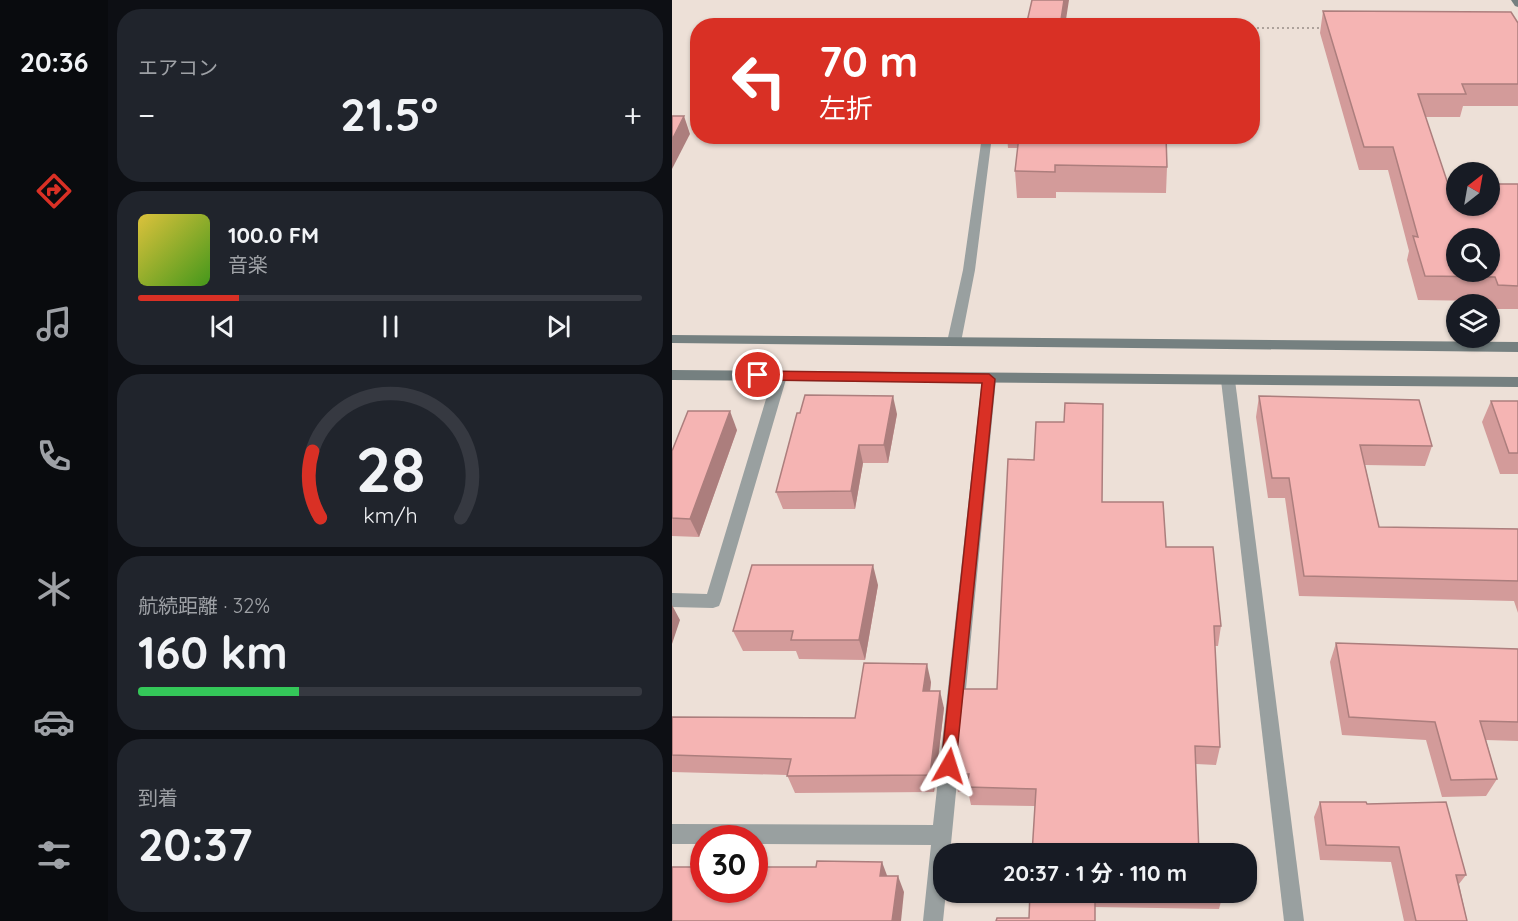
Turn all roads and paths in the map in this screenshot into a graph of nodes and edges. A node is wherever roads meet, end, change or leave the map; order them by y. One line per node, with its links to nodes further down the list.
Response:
1 (1260, 28): 2 (path)
2 (1333, 28)
3 (986, 144): 5 (street)
4 (672, 339): 5 (street)
5 (954, 342): 6 (street)
6 (1518, 347)
7 (672, 375): 8 (street)
8 (780, 376): 9 (street); 12 (street)
9 (989, 379): 10 (street); 14 (street)
10 (1228, 380): 11 (street); 16 (street)
11 (1518, 382)
12 (672, 600)
13 (672, 834): 14 (street)
14 (942, 835): 15 (street)
15 (933, 921)
16 (1294, 921)

